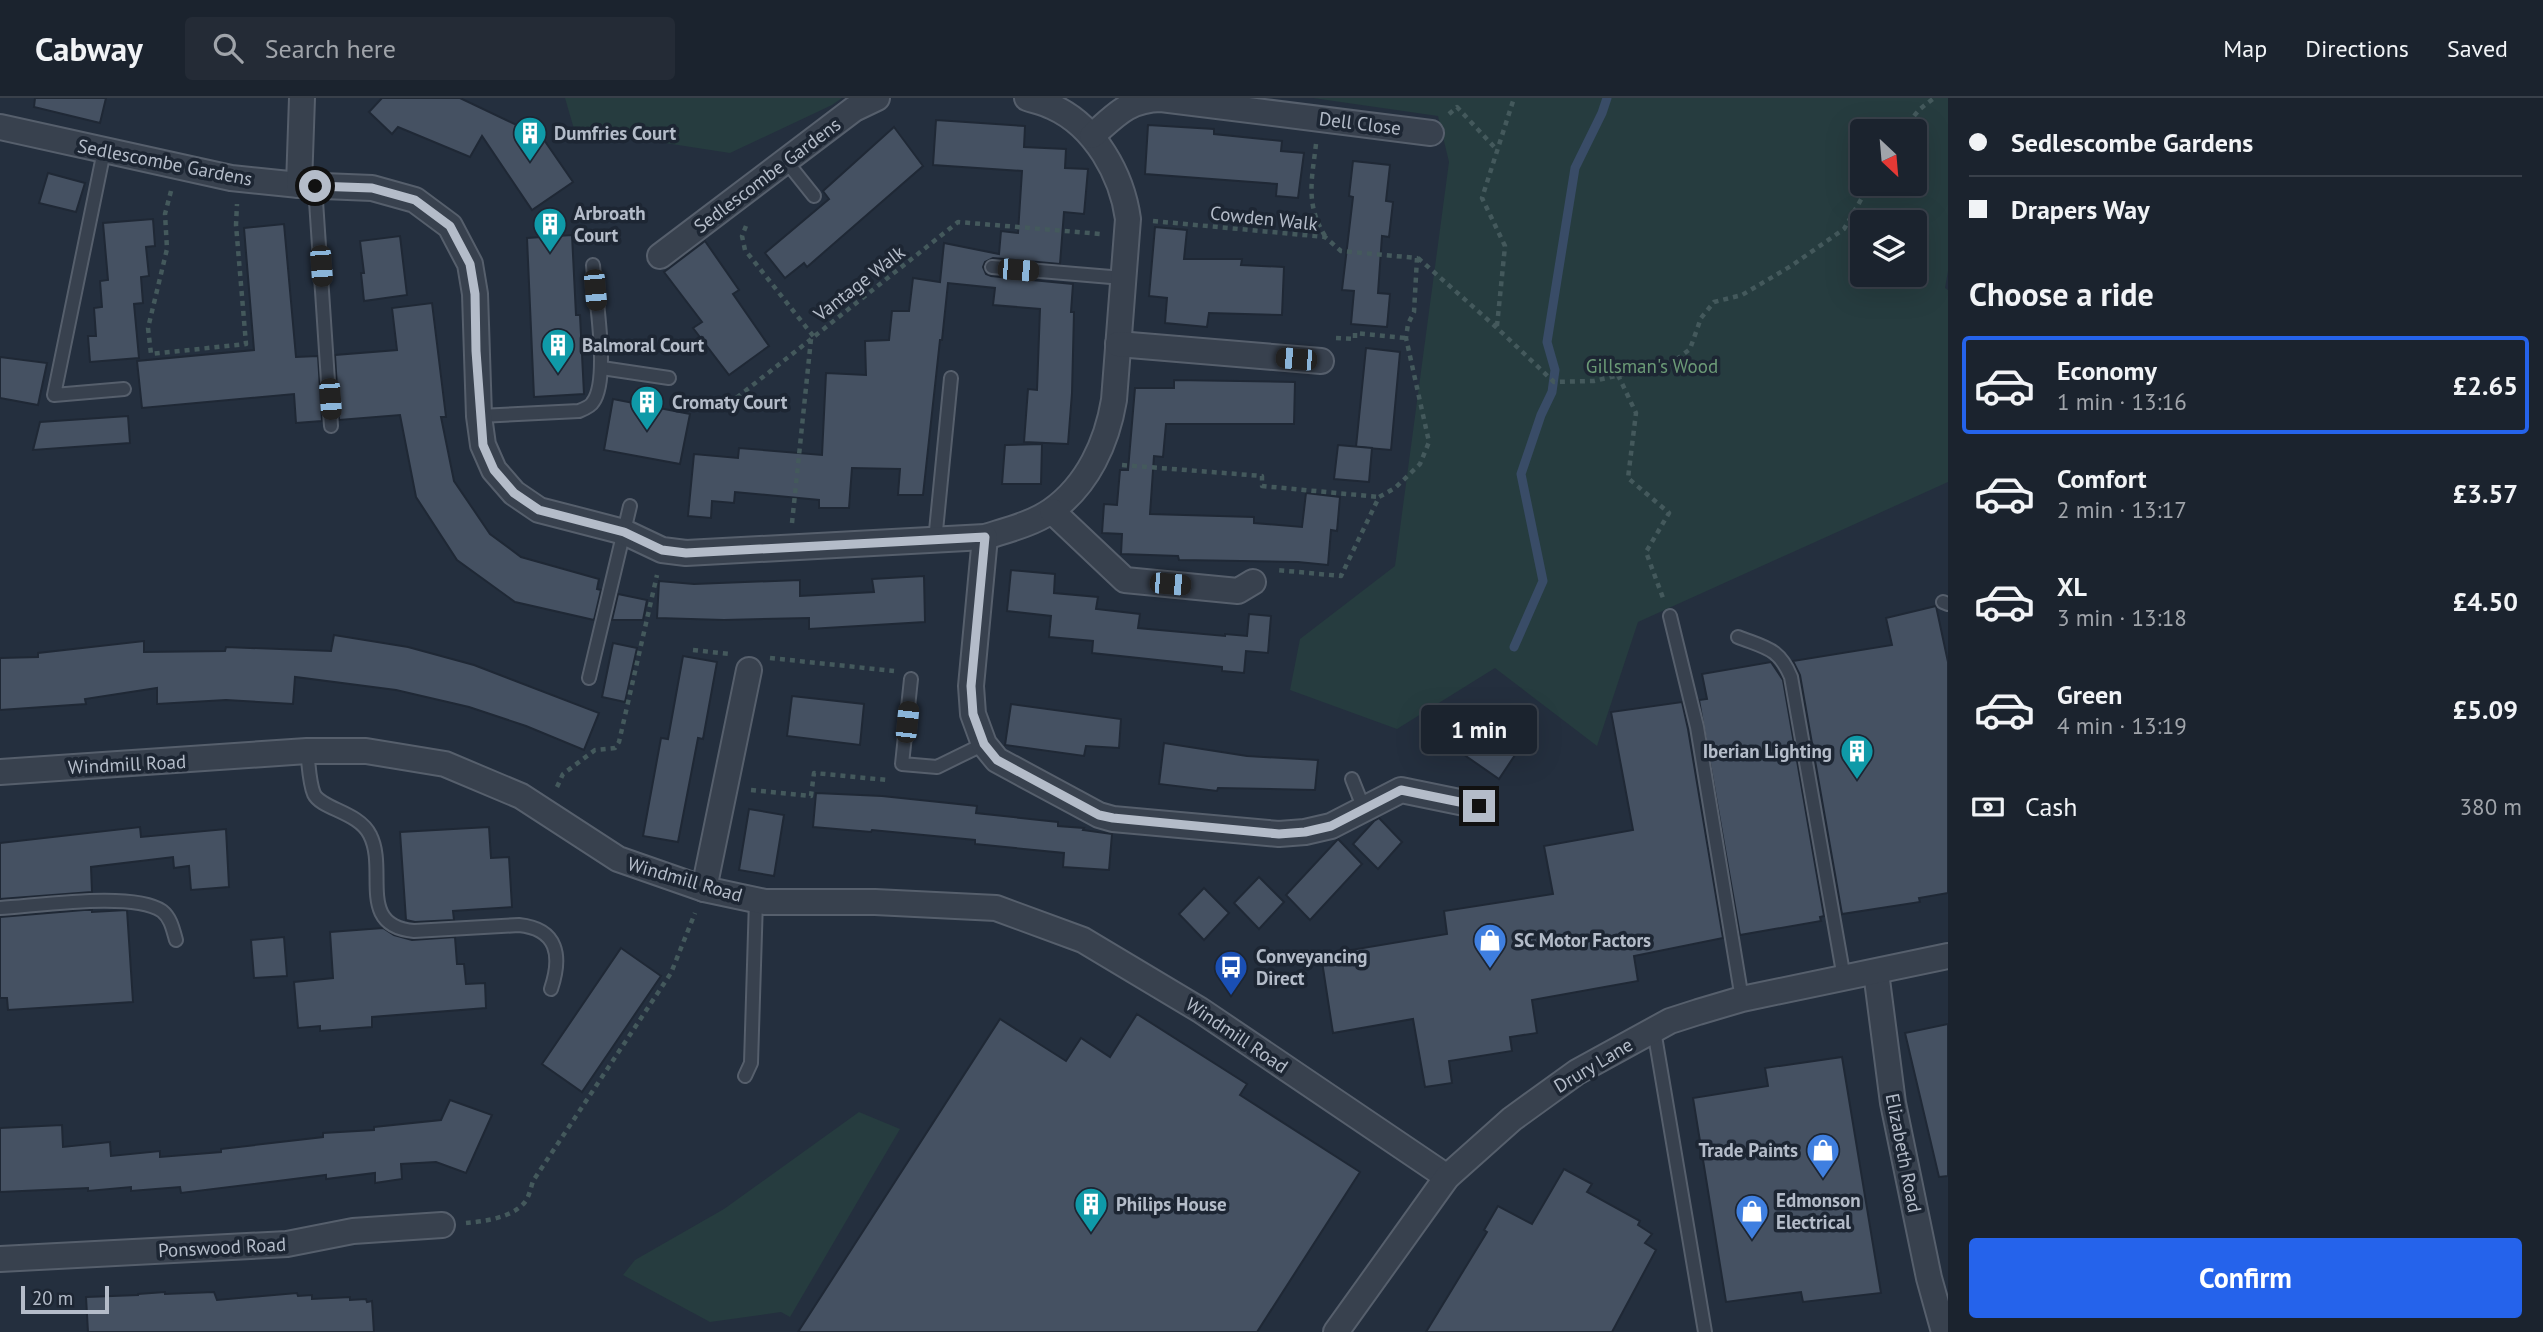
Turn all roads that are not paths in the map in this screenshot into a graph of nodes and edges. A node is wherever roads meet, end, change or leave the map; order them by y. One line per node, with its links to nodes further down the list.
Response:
1 (302, 98): 9 (street)
2 (877, 98): 8 (street, Sedlescombe Gardens)
3 (1027, 98): 6 (street, Sedlescombe Gardens)
4 (0, 127): 7 (street, Sedlescombe Gardens)
5 (1431, 132): 6 (street, Dell Close)
6 (1092, 135): 14 (street, Sedlescombe Gardens)
7 (104, 151): 9 (street, Sedlescombe Gardens); 20 (lane)
8 (786, 161): 10 (lane); 11 (street, Sedlescombe Gardens)
9 (307, 186): 21 (street, Sedlescombe Gardens); 22 (lane)
10 (814, 196)
11 (660, 256)
12 (593, 265): 17 (lane)
13 (992, 267): 14 (lane)
14 (1123, 278): 15 (street, Sedlescombe Gardens)
15 (1118, 344): 16 (street); 24 (street, Sedlescombe Gardens)
16 (1321, 361)
17 (602, 368): 18 (lane); 21 (lane)
18 (669, 378)
19 (951, 378): 27 (lane)
20 (124, 388)
21 (480, 416): 25 (street, Sedlescombe Gardens)
22 (331, 426)
23 (630, 506): 25 (lane)
24 (1052, 511): 26 (street, Sedlescombe Gardens); 28 (street)
25 (624, 532): 27 (street, Sedlescombe Gardens); 33 (lane)
26 (985, 537): 27 (street, Sedlescombe Gardens); 34 (street)
27 (935, 541)
28 (1253, 582)
29 (1670, 616): 48 (lane)
30 (1738, 637): 46 (lane)
31 (749, 660): 40 (street)
32 (906, 675): 34 (lane)
33 (589, 678)
34 (984, 744): 39 (street)
35 (307, 751): 36 (street, Windmill Road); 40 (street, Windmill Road); 47 (lane)
36 (0, 772)
37 (1352, 779): 39 (lane)
38 (1479, 806): 39 (street)
39 (1364, 809)
40 (704, 889): 41 (street, Windmill Road)
41 (756, 900): 50 (lane); 51 (street, Windmill Road)
42 (0, 908): 43 (lane)
43 (176, 940)
44 (1948, 956): 45 (street, Drury Lane)
45 (1876, 972): 46 (street, Drury Lane); 56 (street, Elizabeth Road)
46 (1844, 978): 48 (street, Drury Lane)
47 (551, 989)
48 (1742, 999): 49 (street, Drury Lane)
49 (1654, 1030): 51 (street, Drury Lane); 55 (lane)
50 (745, 1076)
51 (1447, 1177): 54 (street, Drury Lane)
52 (442, 1225): 53 (street, Ponswood Road)
53 (0, 1259)
54 (1336, 1332)
55 (1705, 1332)
56 (1944, 1332)

